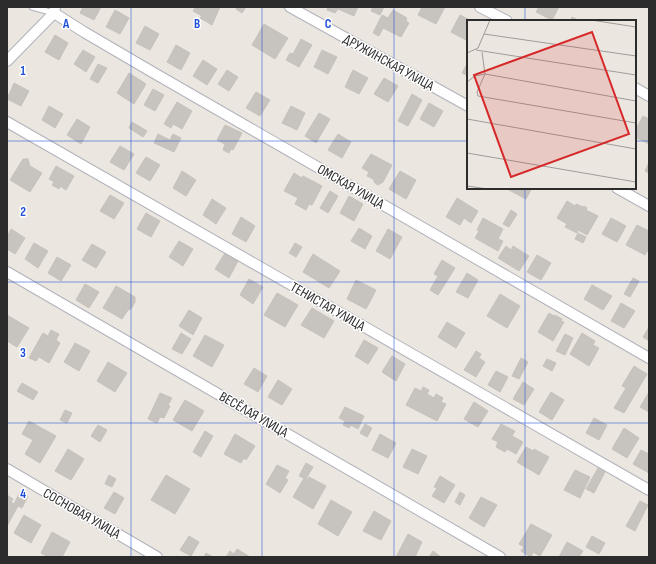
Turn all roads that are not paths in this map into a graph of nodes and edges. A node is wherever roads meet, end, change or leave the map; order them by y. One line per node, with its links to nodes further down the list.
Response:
1 (32, 7): 4 (lane)
2 (290, 7): 9 (street, ДРУЖИНСКАЯ УЛИЦА)
3 (480, 7): 5 (street)
4 (55, 10): 6 (street); 14 (street, ОМСКАЯ УЛИЦА)
5 (505, 20)
6 (7, 61)
7 (636, 89): 8 (street)
8 (649, 96)
9 (467, 105)
10 (7, 122): 16 (street, ТЕНИСТАЯ УЛИЦА)
11 (619, 189): 12 (street)
12 (649, 206)
13 (7, 272): 18 (street, ВЕСЁЛАЯ УЛИЦА)
14 (649, 358)
15 (7, 469): 17 (street, СОСНОВАЯ УЛИЦА)
16 (649, 490)
17 (157, 557)
18 (500, 557)

